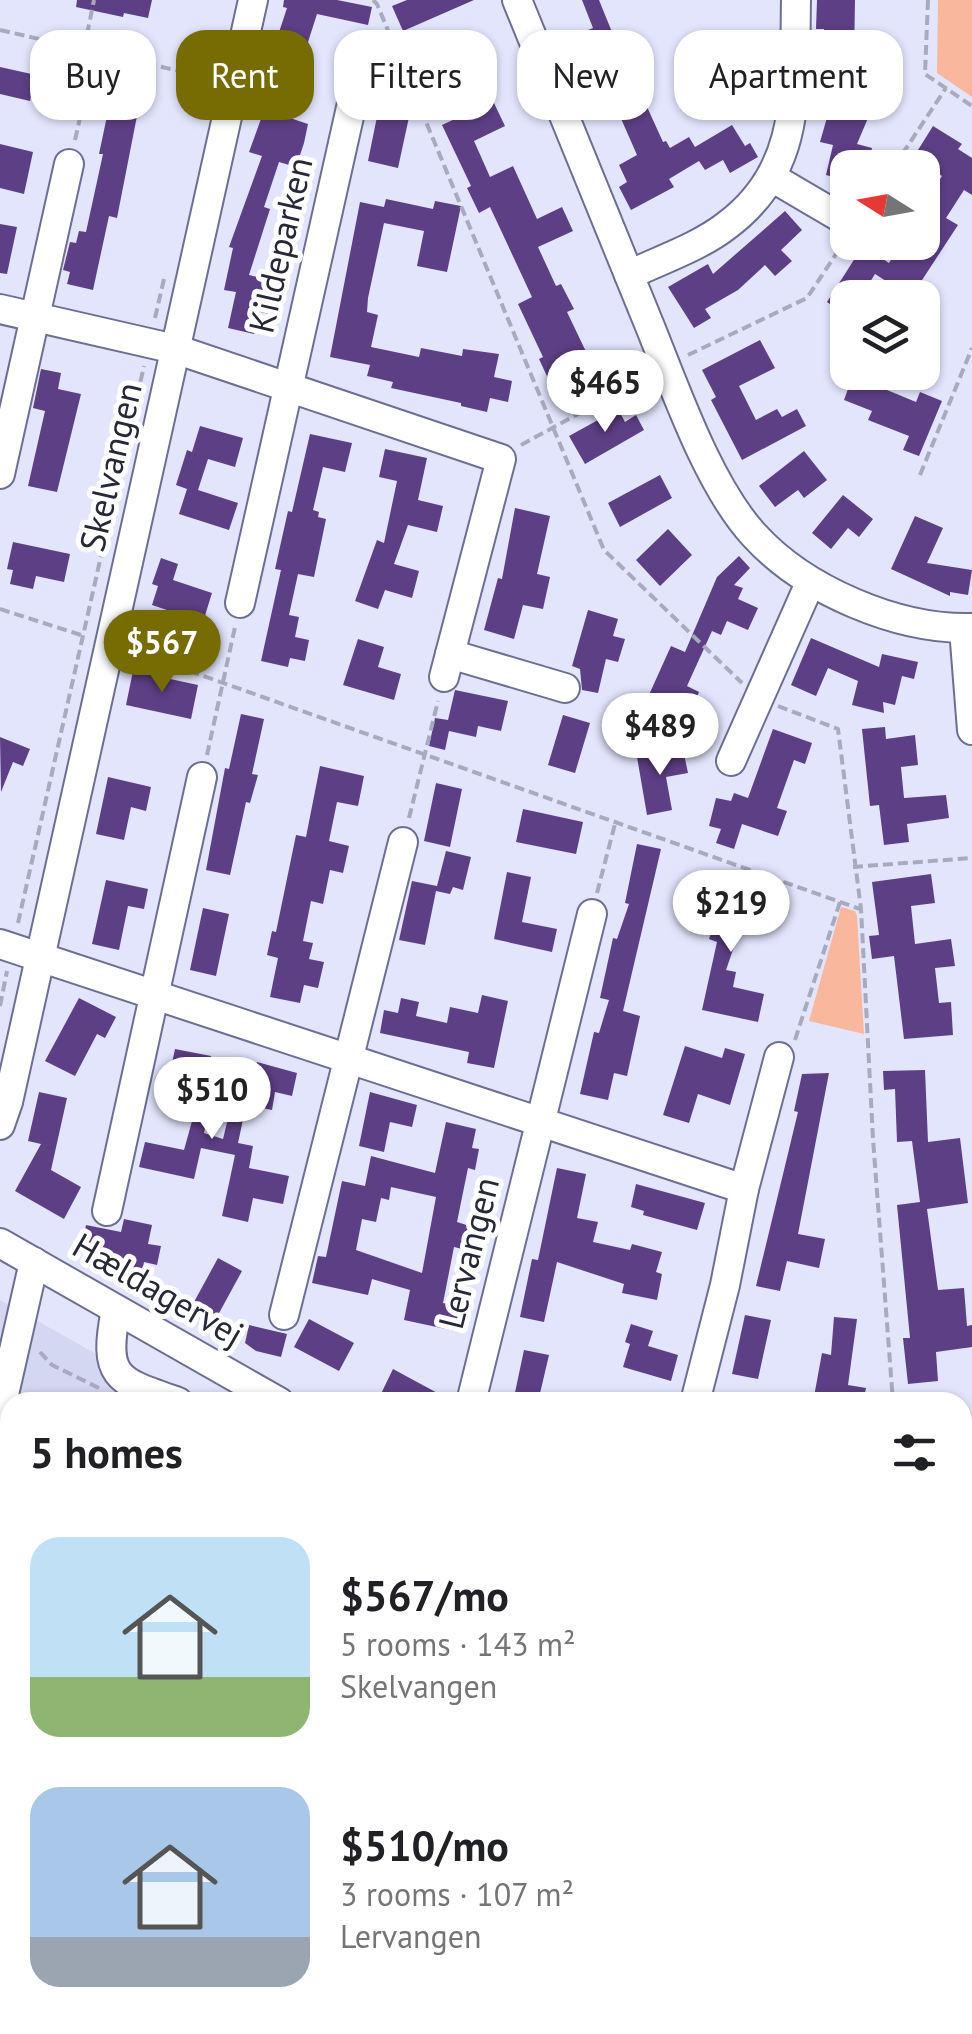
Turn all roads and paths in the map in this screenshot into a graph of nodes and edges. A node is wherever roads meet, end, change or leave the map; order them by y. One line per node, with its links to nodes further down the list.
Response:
1 (94, 0): 8 (path)
2 (252, 0): 22 (street, Skelvangen)
3 (373, 0): 36 (path)
4 (517, 0): 19 (street)
5 (796, 0): 16 (street)
6 (928, 0): 10 (path)
7 (0, 30): 9 (path)
8 (88, 30)
9 (30, 37)
10 (946, 88): 11 (path); 14 (path)
11 (972, 106)
12 (79, 120): 15 (path)
13 (348, 120): 24 (street, Kildeparken)
14 (906, 150)
15 (69, 164): 21 (street)
16 (773, 178): 17 (street); 19 (street)
17 (830, 211)
18 (167, 267): 22 (path)
19 (629, 275): 27 (street)
20 (0, 309): 21 (street, Kildeparken)
21 (35, 317): 22 (street, Kildeparken); 25 (street)
22 (162, 346): 24 (street, Kildeparken); 31 (path); 32 (street, Skelvangen)
23 (972, 348): 26 (path)
24 (288, 385): 28 (street, Kildeparken); 33 (street, Kildeparken)
25 (0, 474)
26 (920, 475)
27 (810, 584): 30 (street); 36 (street)
28 (240, 603): 34 (path)
29 (0, 610): 31 (path)
30 (968, 628): 37 (street)
31 (82, 635): 32 (path); 48 (path)
32 (110, 644): 34 (path); 49 (street, Skelvangen)
33 (447, 666): 35 (street); 38 (path)
34 (224, 682): 38 (path); 40 (path)
35 (564, 688)
36 (758, 699): 39 (street); 44 (path)
37 (972, 730)
38 (424, 755): 41 (path); 42 (path)
39 (731, 762)
40 (202, 777): 50 (street)
41 (616, 820): 45 (path); 47 (path)
42 (403, 842): 53 (street)
43 (972, 858): 44 (path)
44 (854, 866): 46 (path)
45 (840, 902): 46 (path); 52 (path)
46 (861, 909): 69 (path)
47 (592, 914): 54 (street, Lervangen)
48 (6, 947): 49 (street); 51 (path)
49 (40, 958): 50 (street); 55 (street, Skelvangen)
50 (155, 996): 53 (street); 57 (street)
51 (0, 1006)
52 (779, 1057): 56 (street)
53 (349, 1059): 54 (street); 61 (street)
54 (540, 1122): 56 (street); 67 (street, Lervangen)
55 (0, 1125)
56 (744, 1189): 68 (street)
57 (108, 1212)
58 (0, 1243): 59 (street, Hældagervej)
59 (34, 1262): 60 (street, Hældagervej); 62 (street)
60 (116, 1310): 65 (street); 66 (street, Hældagervej)
61 (284, 1315)
62 (18, 1328): 63 (street); 64 (path)
63 (4, 1392)
64 (97, 1392)
65 (151, 1392)
66 (253, 1392)
67 (473, 1392)
68 (698, 1392)
69 (892, 1392)

